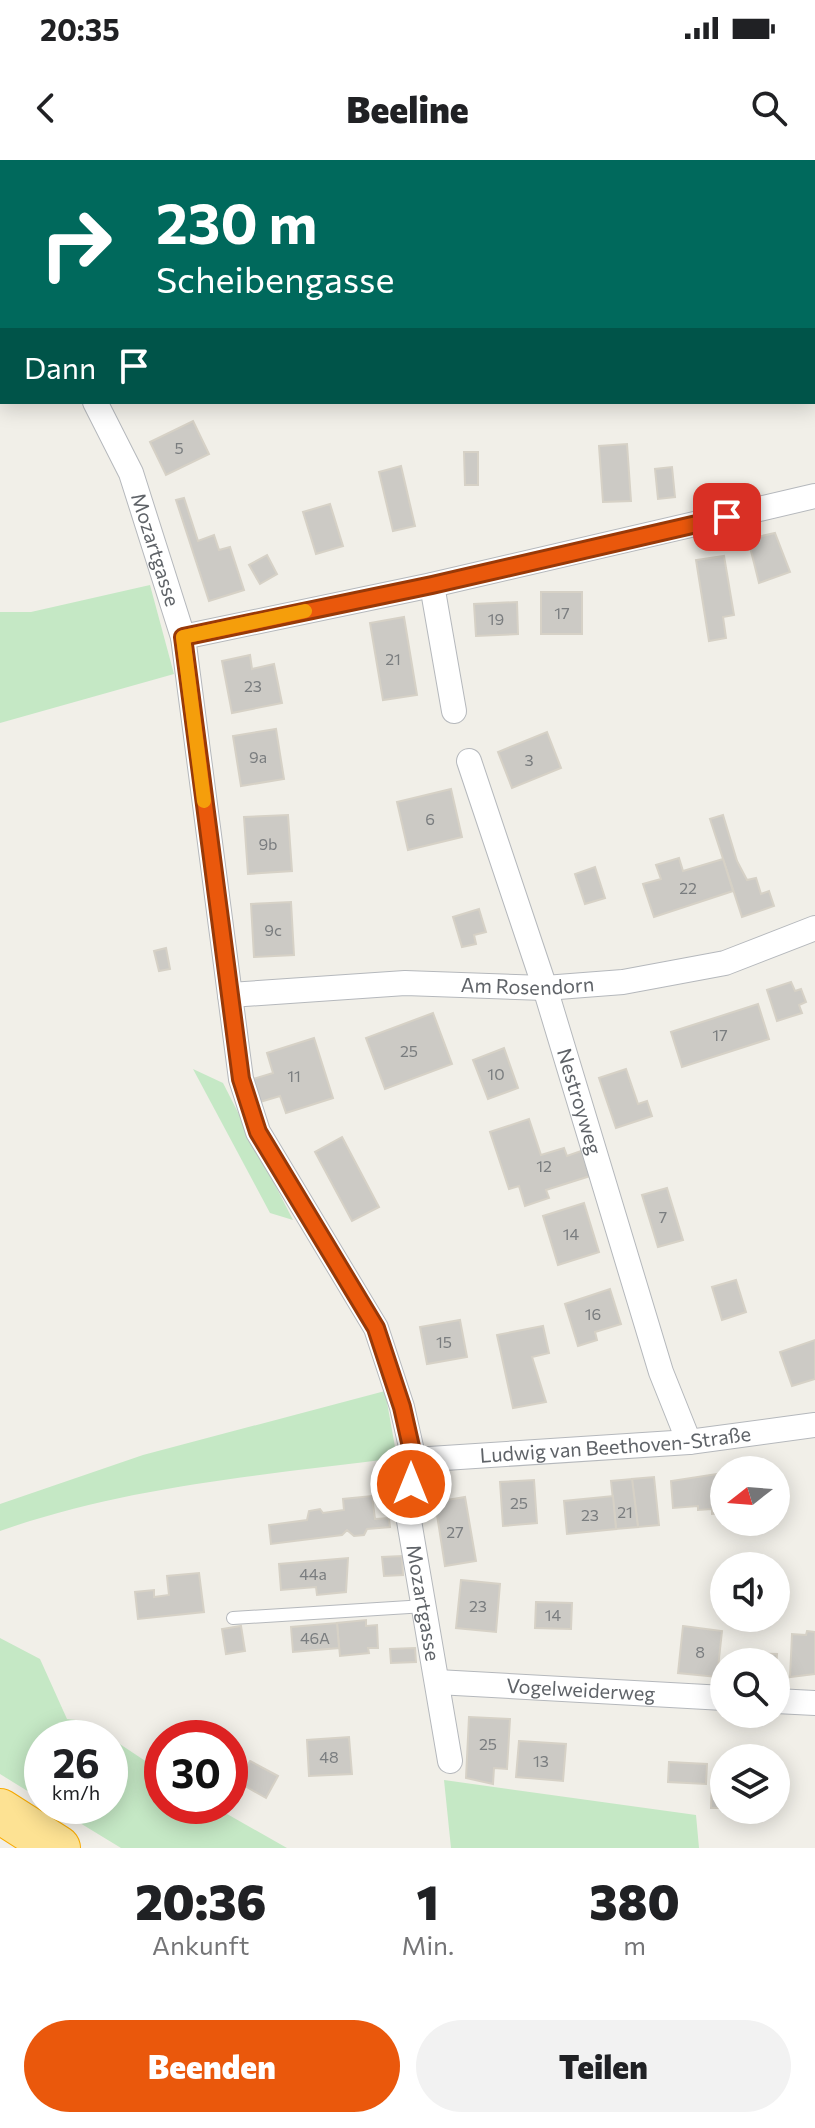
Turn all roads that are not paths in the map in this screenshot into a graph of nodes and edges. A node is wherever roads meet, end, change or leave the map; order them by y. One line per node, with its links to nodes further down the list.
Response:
1 (96, 404): 4 (street, Mozartgasse)
2 (815, 496): 3 (street)
3 (432, 585): 4 (street); 5 (street)
4 (183, 637): 9 (street, Mozartgasse)
5 (454, 711)
6 (469, 761): 8 (street, Nestroyweg)
7 (815, 928): 8 (street, Am Rosendorn)
8 (545, 988): 9 (street, Am Rosendorn); 11 (street, Nestroyweg)
9 (230, 995): 12 (street, Mozartgasse)
10 (815, 1425): 11 (street, Ludwig van Beethoven-Straße)
11 (689, 1442): 12 (street, Ludwig van Beethoven-Straße)
12 (414, 1460): 13 (street, Mozartgasse)
13 (425, 1606): 14 (lane); 15 (street, Mozartgasse)
14 (233, 1618)
15 (437, 1682): 16 (street, Vogelweiderweg); 19 (street, Mozartgasse)
16 (710, 1697)
17 (790, 1702): 18 (street)
18 (815, 1703)
19 (450, 1761)
20 (0, 1811): 21 (highway)
21 (58, 1848)

